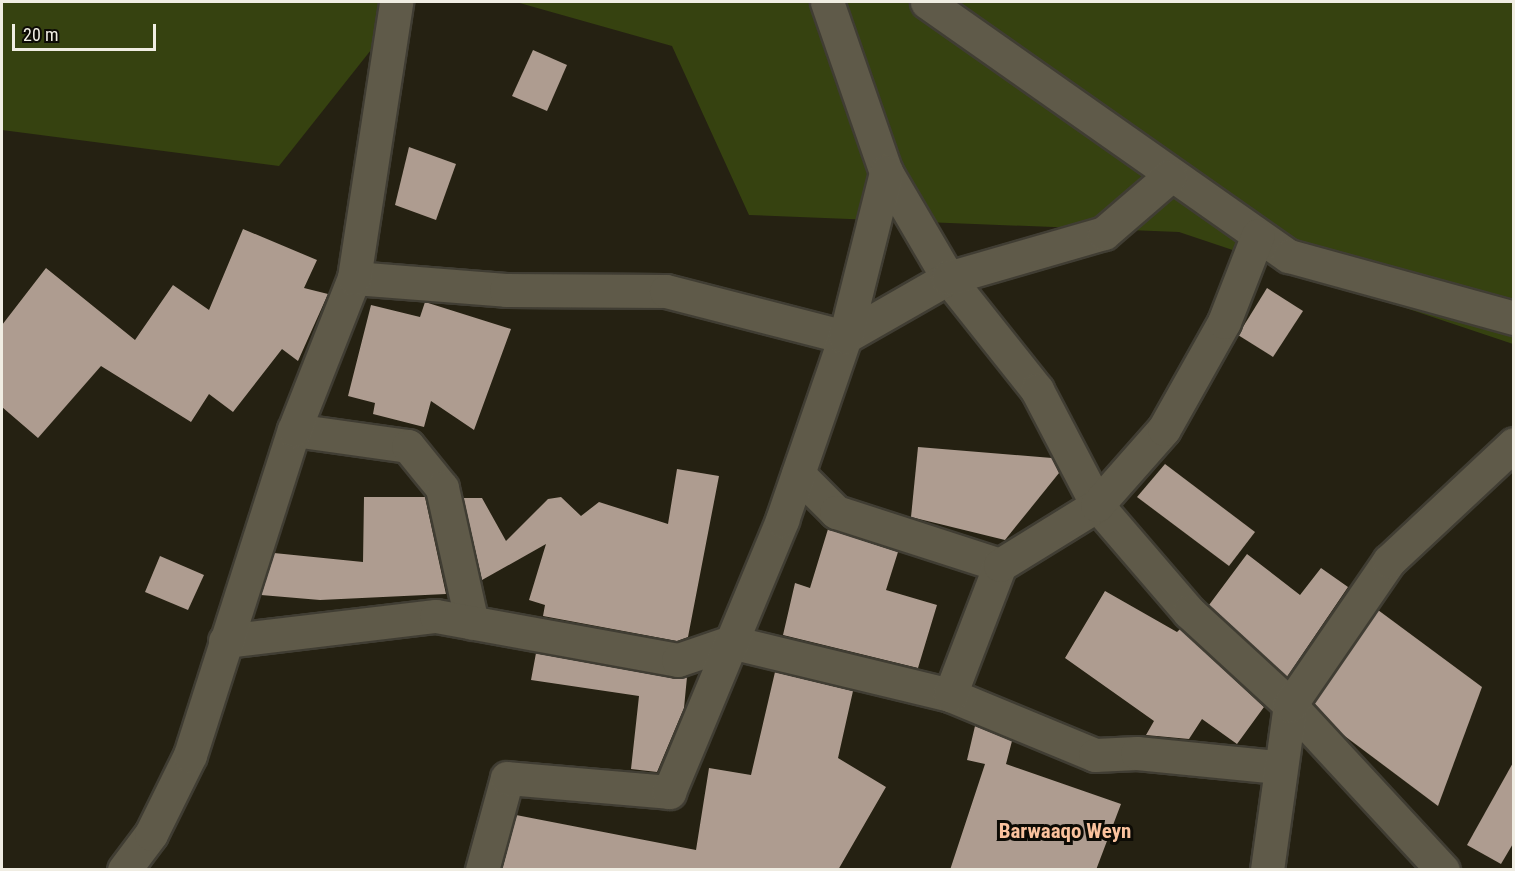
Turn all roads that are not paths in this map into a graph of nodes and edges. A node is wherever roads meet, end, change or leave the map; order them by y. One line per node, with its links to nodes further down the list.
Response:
1 (396, 2): 7 (street)
2 (827, 2): 4 (street)
3 (927, 2): 5 (street)
4 (886, 172): 8 (street); 10 (street)
5 (1170, 176): 6 (street); 8 (street)
6 (1258, 235): 9 (street); 14 (street)
7 (354, 278): 10 (street); 11 (street)
8 (948, 278): 10 (street); 14 (street)
9 (1514, 318)
10 (845, 337): 13 (street)
11 (294, 430): 16 (street); 17 (street)
12 (1514, 444): 20 (street)
13 (798, 474): 15 (street); 18 (street)
14 (1097, 505): 15 (street); 20 (street)
15 (1000, 565): 19 (street)
16 (472, 623): 17 (street); 18 (street)
17 (225, 641): 22 (street)
18 (731, 642): 19 (street); 23 (street)
19 (950, 695): 21 (street)
20 (1290, 705): 21 (street); 25 (street)
21 (1278, 767): 24 (street)
22 (124, 870)
23 (482, 870)
24 (1267, 870)
25 (1443, 870)

